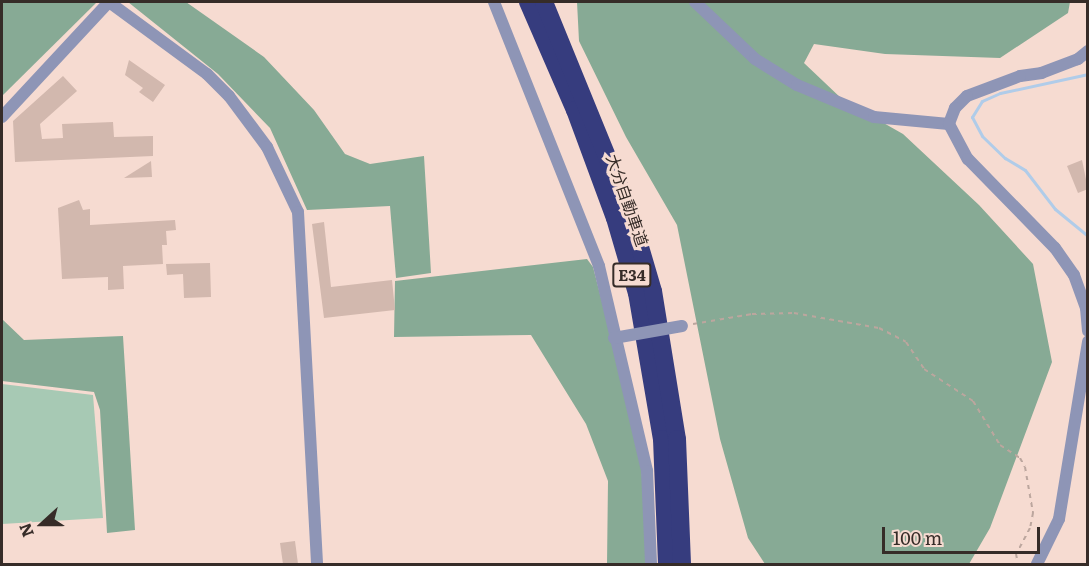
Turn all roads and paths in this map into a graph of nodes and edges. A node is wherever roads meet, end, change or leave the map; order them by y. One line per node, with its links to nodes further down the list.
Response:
1 (109, 2): 7 (street); 13 (street)
2 (494, 2): 11 (street)
3 (528, 2): 15 (highway, 大分自動車道 / E34)
4 (544, 2): 16 (highway, 大分自動車道 / E34)
5 (694, 2): 8 (street)
6 (1088, 51): 8 (street)
7 (2, 117)
8 (949, 124): 10 (street)
9 (682, 326): 11 (street, bridge); 17 (path)
10 (1088, 331)
11 (614, 339): 14 (street)
12 (1088, 342): 18 (street)
13 (317, 564)
14 (651, 564)
15 (667, 564)
16 (682, 564)
17 (1018, 564)
18 (1037, 564)

